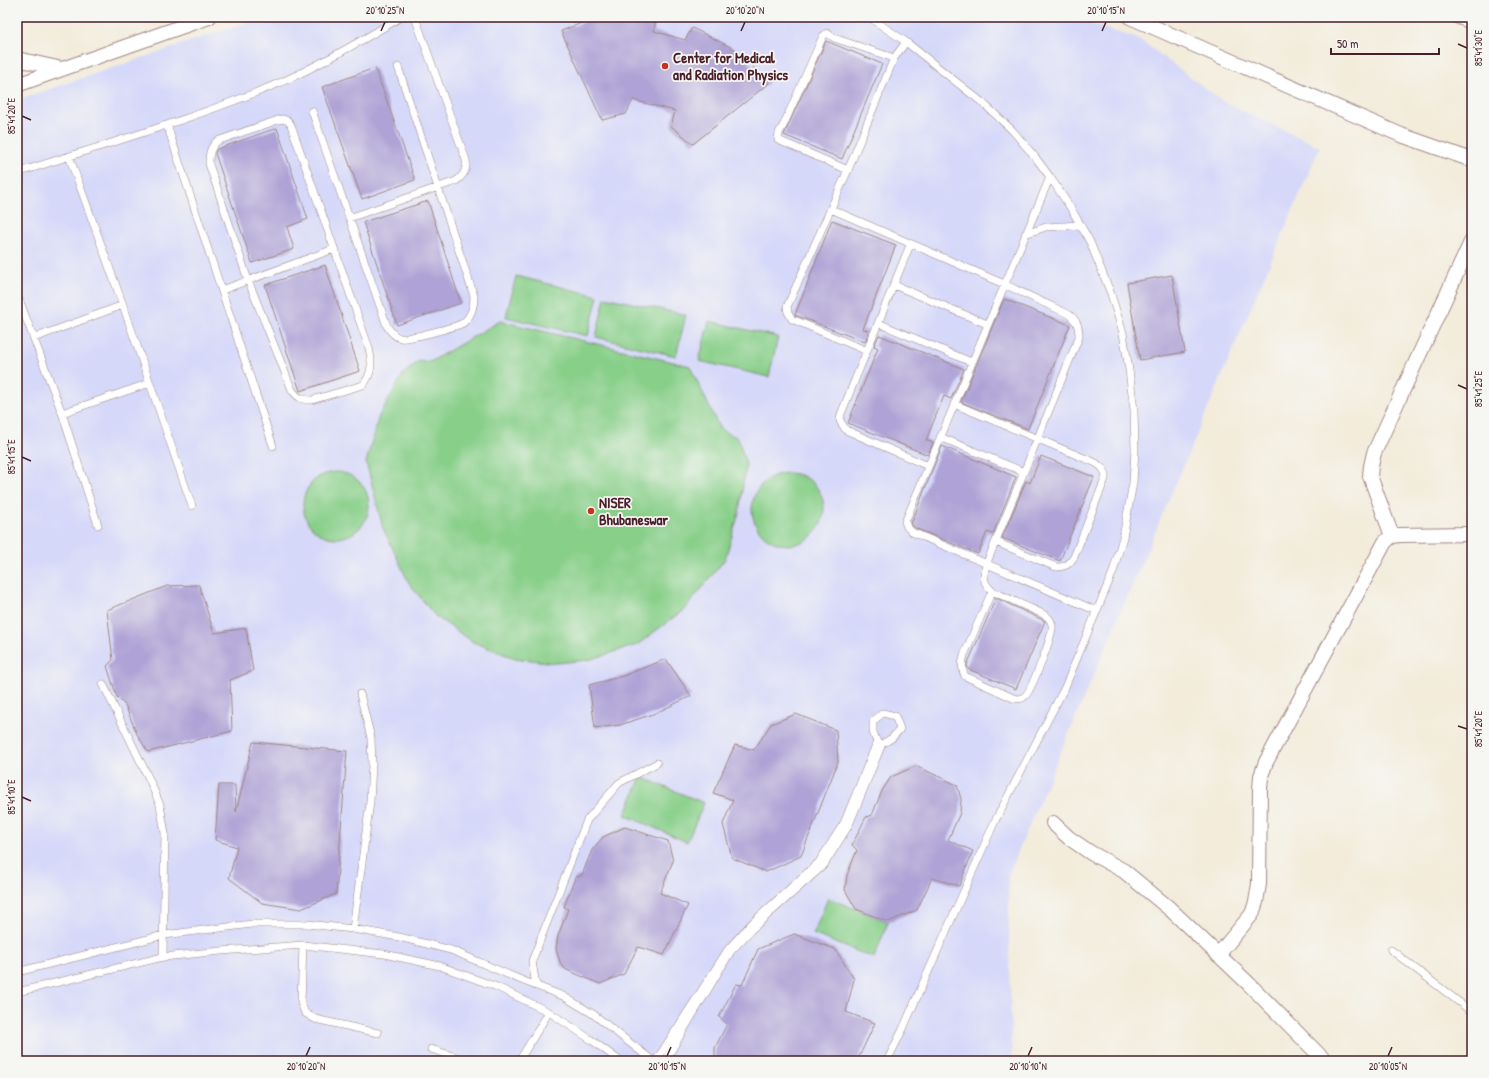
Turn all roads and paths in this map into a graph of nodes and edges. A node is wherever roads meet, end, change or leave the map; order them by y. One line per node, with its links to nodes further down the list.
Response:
1 (209, 17): 13 (street)
2 (401, 17): 16 (lane)
3 (415, 17): 22 (lane)
4 (869, 17): 9 (lane)
5 (1130, 17): 7 (street)
6 (1459, 17): 8 (street)
7 (1157, 22): 18 (street)
8 (1472, 22)
9 (906, 42): 10 (lane); 21 (lane)
10 (894, 58): 19 (lane); 19 (lane)
11 (17, 60): 13 (street)
12 (398, 67): 22 (lane)
13 (63, 70): 14 (street)
14 (17, 85)
15 (312, 111): 24 (lane)
16 (167, 125): 17 (lane); 33 (lane)
17 (69, 156): 20 (lane); 35 (lane)
18 (1472, 160)
19 (848, 170): 23 (lane)
20 (17, 173)
21 (1050, 177): 25 (lane); 26 (lane)
22 (438, 187): 24 (lane); 24 (lane)
23 (831, 209): 28 (lane); 39 (lane)
24 (349, 218)
25 (1081, 225): 26 (lane); 56 (lane)
26 (1024, 234): 31 (lane)
27 (1472, 240): 52 (street)
28 (910, 245): 31 (lane); 32 (lane)
29 (334, 249): 30 (lane); 30 (lane); 30 (lane)
30 (248, 280): 33 (lane)
31 (1004, 284): 37 (lane); 45 (lane)
32 (894, 285): 36 (lane); 37 (lane)
33 (222, 290): 46 (lane)
34 (17, 294): 38 (lane)
35 (123, 305): 38 (lane); 41 (lane)
36 (878, 323): 39 (lane); 40 (lane)
37 (987, 324): 40 (lane)
38 (34, 338): 43 (lane)
39 (867, 350): 47 (lane)
40 (971, 362): 42 (lane)
41 (150, 383): 43 (lane); 49 (lane)
42 (954, 404): 44 (lane); 45 (lane)
43 (62, 413): 50 (lane)
44 (940, 437): 47 (lane); 48 (lane)
45 (1038, 439): 48 (lane); 53 (lane)
46 (273, 446)
47 (928, 466): 54 (lane)
48 (1024, 472): 53 (lane)
49 (192, 506)
50 (98, 525)
51 (1472, 534): 52 (street)
52 (1392, 536): 65 (street)
53 (996, 542): 54 (lane)
54 (986, 565): 55 (lane); 56 (lane)
55 (992, 591): 55 (lane)
56 (1097, 612): 79 (lane)
57 (102, 684): 62 (lane)
58 (360, 694): 61 (lane)
59 (657, 763): 68 (lane)
60 (1052, 823): 65 (street)
61 (353, 929): 62 (lane); 68 (lane)
62 (164, 935): 66 (lane); 67 (lane)
63 (303, 945): 66 (lane); 70 (lane); 72 (lane)
64 (1391, 950): 71 (lane)
65 (1218, 955): 80 (street)
66 (163, 957): 69 (lane)
67 (17, 972)
68 (536, 986): 77 (lane)
69 (17, 992)
70 (549, 1012): 75 (lane); 76 (lane)
71 (1472, 1012)
72 (378, 1033)
73 (431, 1049): 74 (lane)
74 (468, 1061)
75 (519, 1061)
76 (620, 1061)
77 (655, 1061): 78 (lane)
78 (665, 1061)
79 (887, 1061)
80 (1325, 1061)

